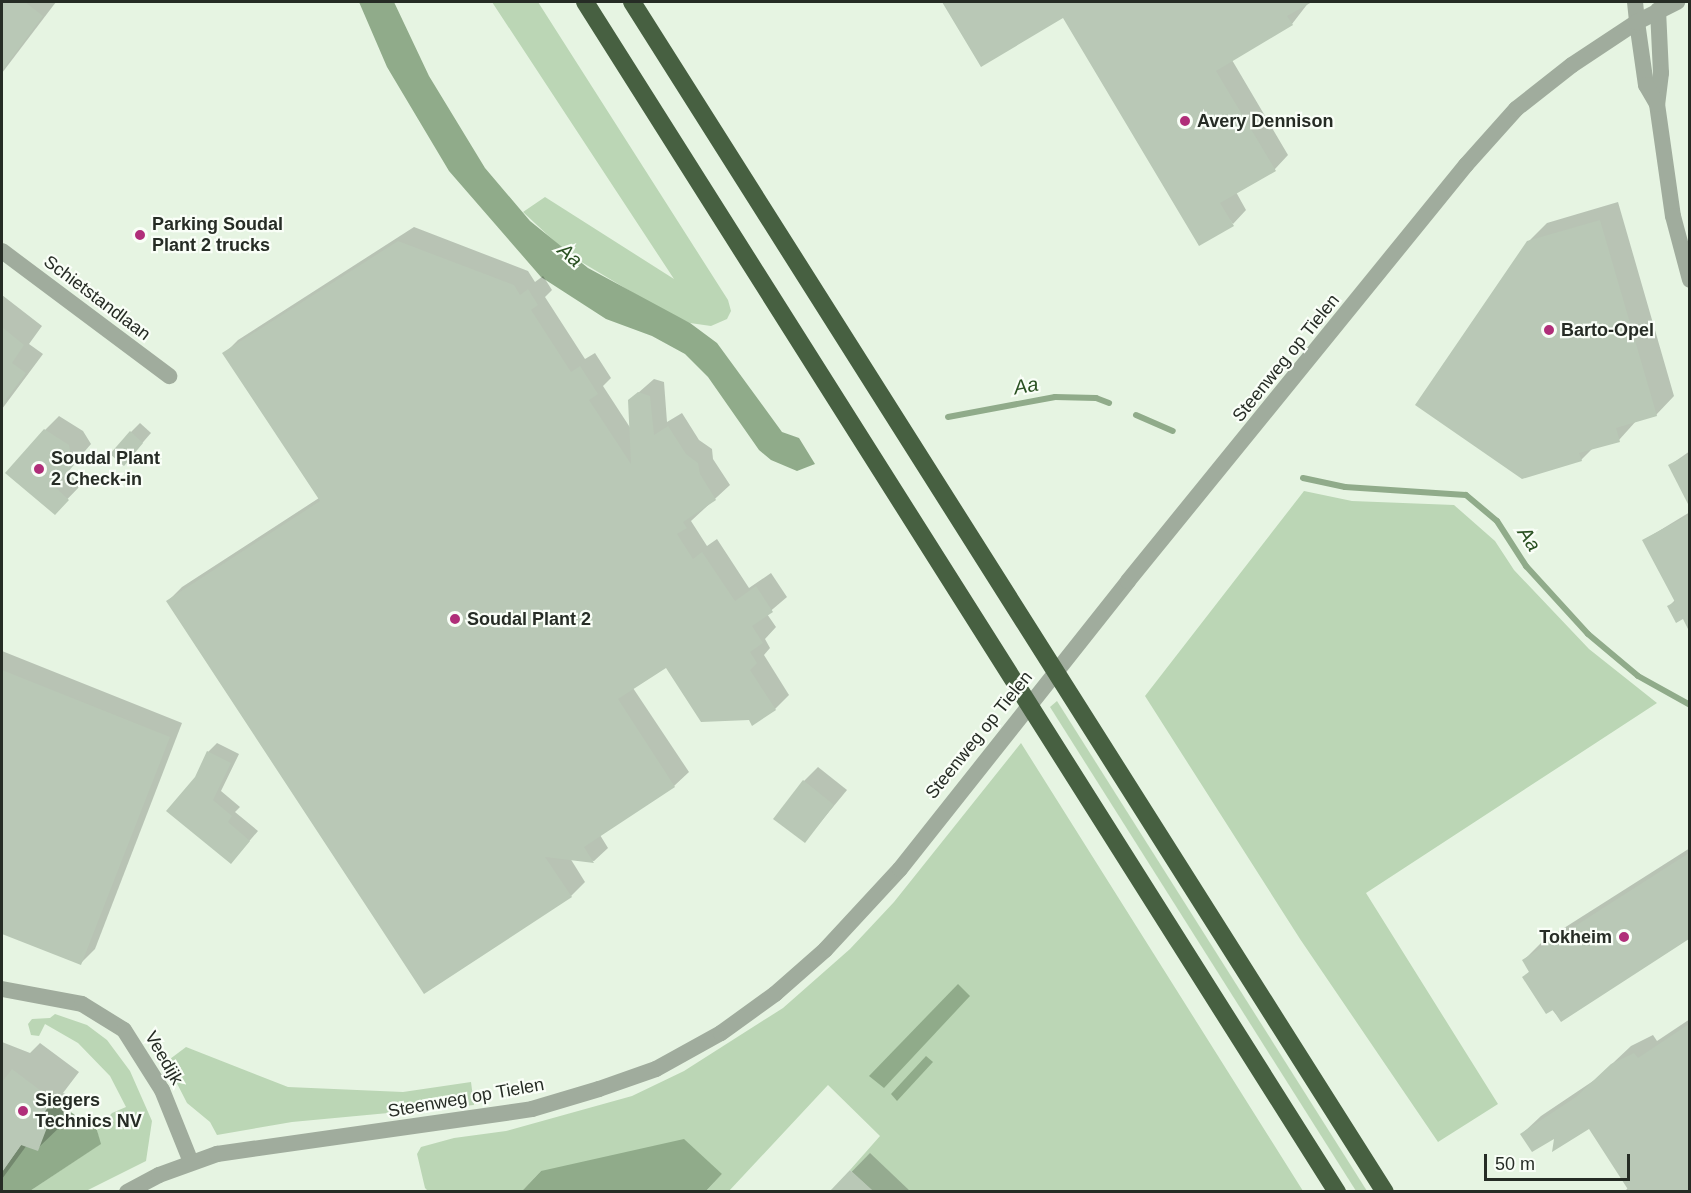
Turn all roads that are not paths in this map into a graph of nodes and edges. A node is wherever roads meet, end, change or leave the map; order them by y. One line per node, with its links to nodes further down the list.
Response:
1 (585, 2): 14 (highway)
2 (632, 2): 15 (highway)
3 (1635, 2): 6 (street)
4 (1677, 2): 5 (street, Steenweg op Tielen)
5 (1657, 6): 6 (street, Steenweg op Tielen); 7 (street)
6 (1637, 22): 7 (street); 12 (street, Steenweg op Tielen)
7 (1657, 104): 9 (street)
8 (2, 251): 10 (street, Schietstandlaan)
9 (1689, 280)
10 (169, 376)
11 (2, 989): 12 (street, Veedijk)
12 (191, 1162): 13 (street, Steenweg op Tielen)
13 (127, 1191)
14 (1337, 1191)
15 (1385, 1191)

